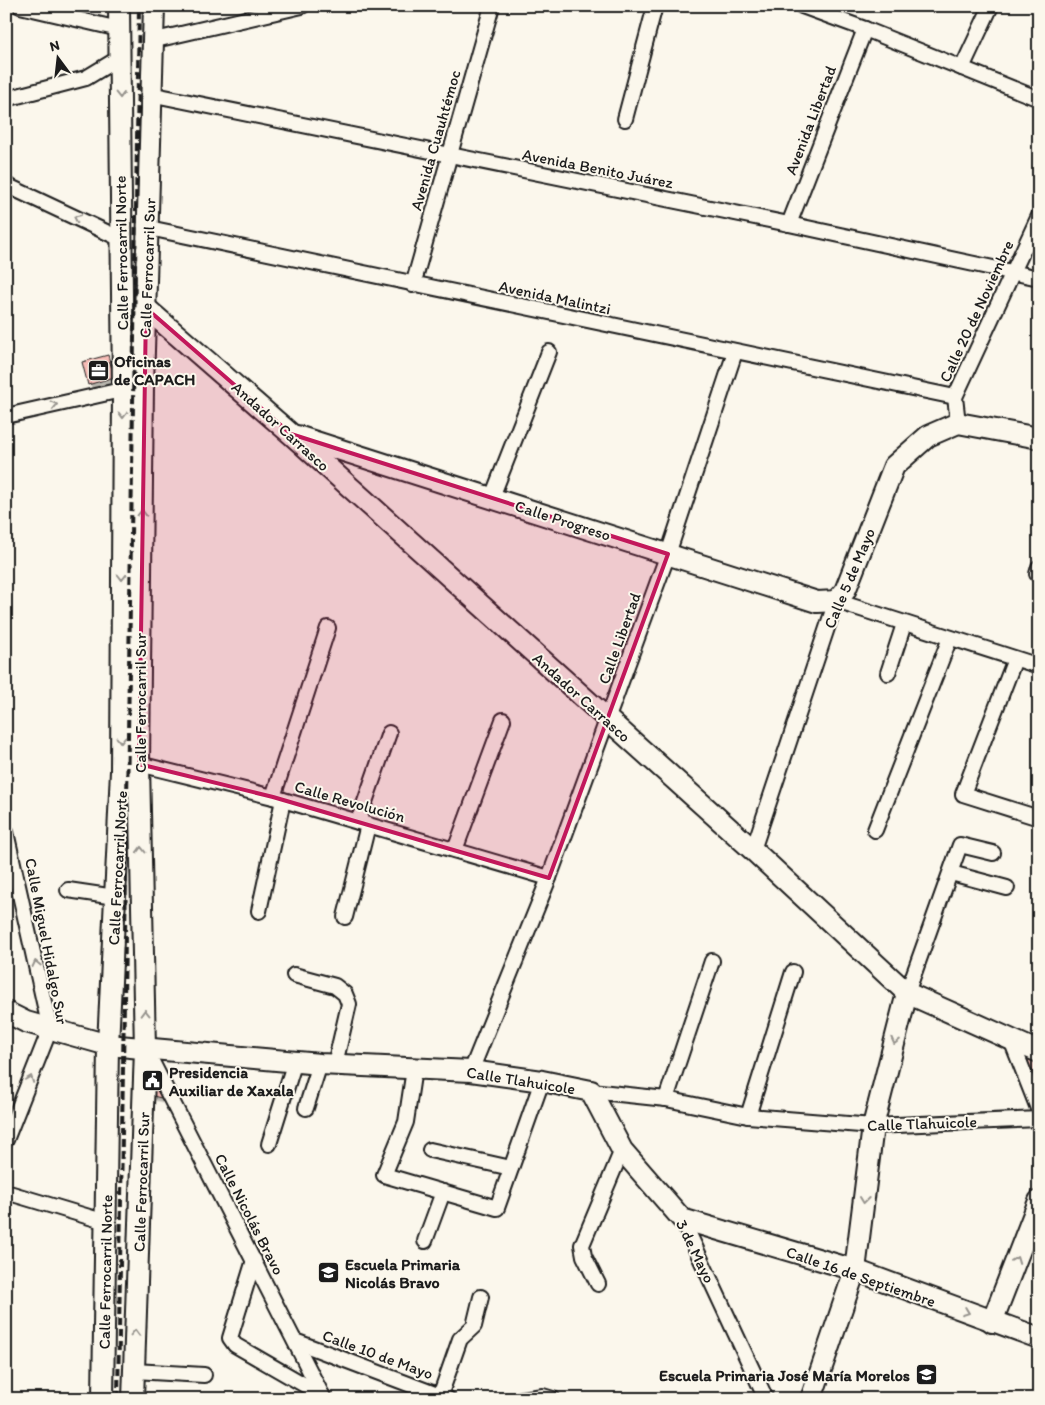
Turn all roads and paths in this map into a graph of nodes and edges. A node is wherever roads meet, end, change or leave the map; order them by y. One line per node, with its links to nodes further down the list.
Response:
1 (20, 6): 10 (street)
2 (119, 6): 10 (main road, Calle Ferrocarril Norte)
3 (154, 6): 11 (main road, Calle Ferrocarril Sur)
4 (302, 6): 11 (street)
5 (492, 6): 18 (street, Avenida Cuauhtémoc)
6 (655, 6): 17 (street)
7 (802, 6): 9 (street)
8 (991, 6): 13 (street)
9 (865, 28): 13 (street); 21 (street, Avenida Libertad)
10 (119, 29): 12 (main road, Calle Ferrocarril Norte)
11 (151, 41): 14 (main road, Calle Ferrocarril Sur)
12 (119, 58): 15 (street); 23 (main road, Calle Ferrocarril Norte, one-way to 23)
13 (962, 68): 16 (street)
14 (150, 94): 18 (street, Avenida Benito Juárez); 22 (main road, Calle Ferrocarril Sur)
15 (6, 99)
16 (1039, 99)
17 (625, 119)
18 (448, 155): 21 (street, Avenida Benito Juárez); 26 (street, Avenida Cuauhtémoc)
19 (6, 185): 23 (street, one-way to 19)
20 (1039, 216): 24 (street, Calle 20 de Noviembre)
21 (789, 224): 24 (street, Avenida Benito Juárez)
22 (149, 228): 26 (street, Avenida Malintzi); 27 (main road, Calle Ferrocarril Sur)
23 (121, 239): 31 (main road, Calle Ferrocarril Norte)
24 (1013, 272): 25 (street, Avenida Benito Juárez); 32 (street, Calle 20 de Noviembre)
25 (1039, 278)
26 (413, 284): 29 (street, Avenida Malintzi)
27 (146, 308): 30 (main road, Calle Ferrocarril Sur); 35 (main road, Andador Carrasco)
28 (549, 352): 37 (street)
29 (735, 352): 32 (street, Avenida Malintzi); 38 (street, Calle Libertad)
30 (144, 385): 31 (street); 49 (main road, Calle Ferrocarril Sur, one-way to 30)
31 (123, 390): 33 (street, one-way to 31); 62 (main road, Calle Ferrocarril Norte, one-way to 62)
32 (955, 398): 34 (street, Calle 20 de Noviembre)
33 (6, 416)
34 (958, 423): 36 (main road); 39 (main road, Calle 5 de Mayo)
35 (291, 434): 37 (main road, Calle Progreso); 47 (main road, Andador Carrasco)
36 (1039, 438)
37 (492, 497): 38 (main road, Calle Progreso)
38 (668, 554): 39 (main road, Calle Progreso); 47 (street, Calle Libertad)
39 (836, 601): 40 (street); 56 (street, Calle 5 de Mayo)
40 (904, 624): 42 (street); 45 (street)
41 (328, 628): 50 (street)
42 (950, 638): 43 (street); 53 (street)
43 (1016, 659): 44 (street); 51 (street)
44 (1039, 666)
45 (888, 673)
46 (502, 720): 55 (street)
47 (607, 720): 56 (main road, Andador Carrasco); 59 (street, Calle Libertad)
48 (389, 733): 52 (street)
49 (139, 764): 50 (street, Calle Revolución); 73 (main road, Calle Ferrocarril Sur, one-way to 49)
50 (278, 799): 52 (street, Calle Revolución); 63 (street)
51 (1039, 818)
52 (363, 824): 55 (street, Calle Revolución); 64 (street)
53 (875, 830)
54 (6, 832): 70 (street, Calle Miguel Hidalgo Sur, one-way to 54)
55 (455, 850): 59 (street, Calle Revolución)
56 (753, 850): 68 (main road, Andador Carrasco)
57 (993, 853): 58 (street)
58 (951, 873): 60 (street); 68 (street)
59 (549, 878): 78 (street, Calle Libertad)
60 (1007, 888)
61 (68, 890): 62 (street)
62 (115, 897): 72 (main road, Calle Ferrocarril Norte)
63 (259, 911)
64 (345, 917)
65 (712, 961): 81 (street)
66 (793, 972): 84 (street)
67 (294, 975): 76 (street)
68 (907, 993): 71 (main road, Andador Carrasco); 86 (main road, one-way to 86)
69 (6, 1012): 70 (main road, Calle Tlahuicole)
70 (50, 1029): 72 (main road, Calle Tlahuicole); 87 (street, Calle Miguel Hidalgo Sur, one-way to 70)
71 (1011, 1040): 74 (main road, Andador Carrasco); 83 (street)
72 (108, 1046): 73 (main road, Calle Tlahuicole); 96 (main road, Calle Ferrocarril Norte)
73 (146, 1049): 75 (main road, Calle Tlahuicole); 98 (street, Calle Nicolás Bravo); 105 (main road, Calle Ferrocarril Sur, one-way to 73)
74 (1039, 1052)
75 (295, 1061): 76 (main road, Calle Tlahuicole); 88 (street)
76 (327, 1064): 77 (main road, Calle Tlahuicole); 82 (street)
77 (414, 1069): 78 (main road, Calle Tlahuicole); 93 (street)
78 (471, 1071): 79 (main road, Calle Tlahuicole)
79 (542, 1081): 80 (main road, Calle Tlahuicole); 91 (street)
80 (591, 1091): 81 (street, Calle Tlahuicole); 90 (main road, 3 de Mayo)
81 (666, 1099): 84 (street, Calle Tlahuicole)
82 (306, 1108)
83 (1039, 1111)
84 (748, 1116): 86 (street, Calle Tlahuicole)
85 (1039, 1118): 86 (street, Calle Tlahuicole)
86 (873, 1126): 99 (main road, one-way to 99)
87 (6, 1140)
88 (268, 1144)
89 (430, 1150): 91 (street)
90 (622, 1150): 95 (main road, 3 de Mayo); 100 (street)
91 (511, 1168): 93 (street)
92 (6, 1192): 96 (street)
93 (443, 1192): 97 (street)
94 (1039, 1202): 102 (main road, one-way to 94)
95 (682, 1219): 99 (main road, Calle 16 de Septiembre); 113 (street, 3 de Mayo)
96 (106, 1222): 109 (main road, Calle Ferrocarril Norte)
97 (425, 1241)
98 (254, 1260): 104 (street, Calle Nicolás Bravo); 107 (street, Calle Nicolás Bravo)
99 (855, 1270): 102 (main road, Calle 16 de Septiembre, one-way to 102); 114 (main road)
100 (598, 1284)
101 (481, 1296): 108 (street)
102 (992, 1322): 103 (main road, Calle 16 de Septiembre)
103 (1039, 1338)
104 (295, 1342): 107 (street, Calle Nicolás Bravo); 108 (street, Calle 10 de Mayo)
105 (134, 1370): 106 (street); 110 (main road, Calle Ferrocarril Sur)
106 (204, 1375)
107 (323, 1397)
108 (444, 1397)
109 (103, 1399)
110 (133, 1399)
111 (521, 1399): 112 (street)
112 (552, 1399)
113 (766, 1399)
114 (811, 1399)

